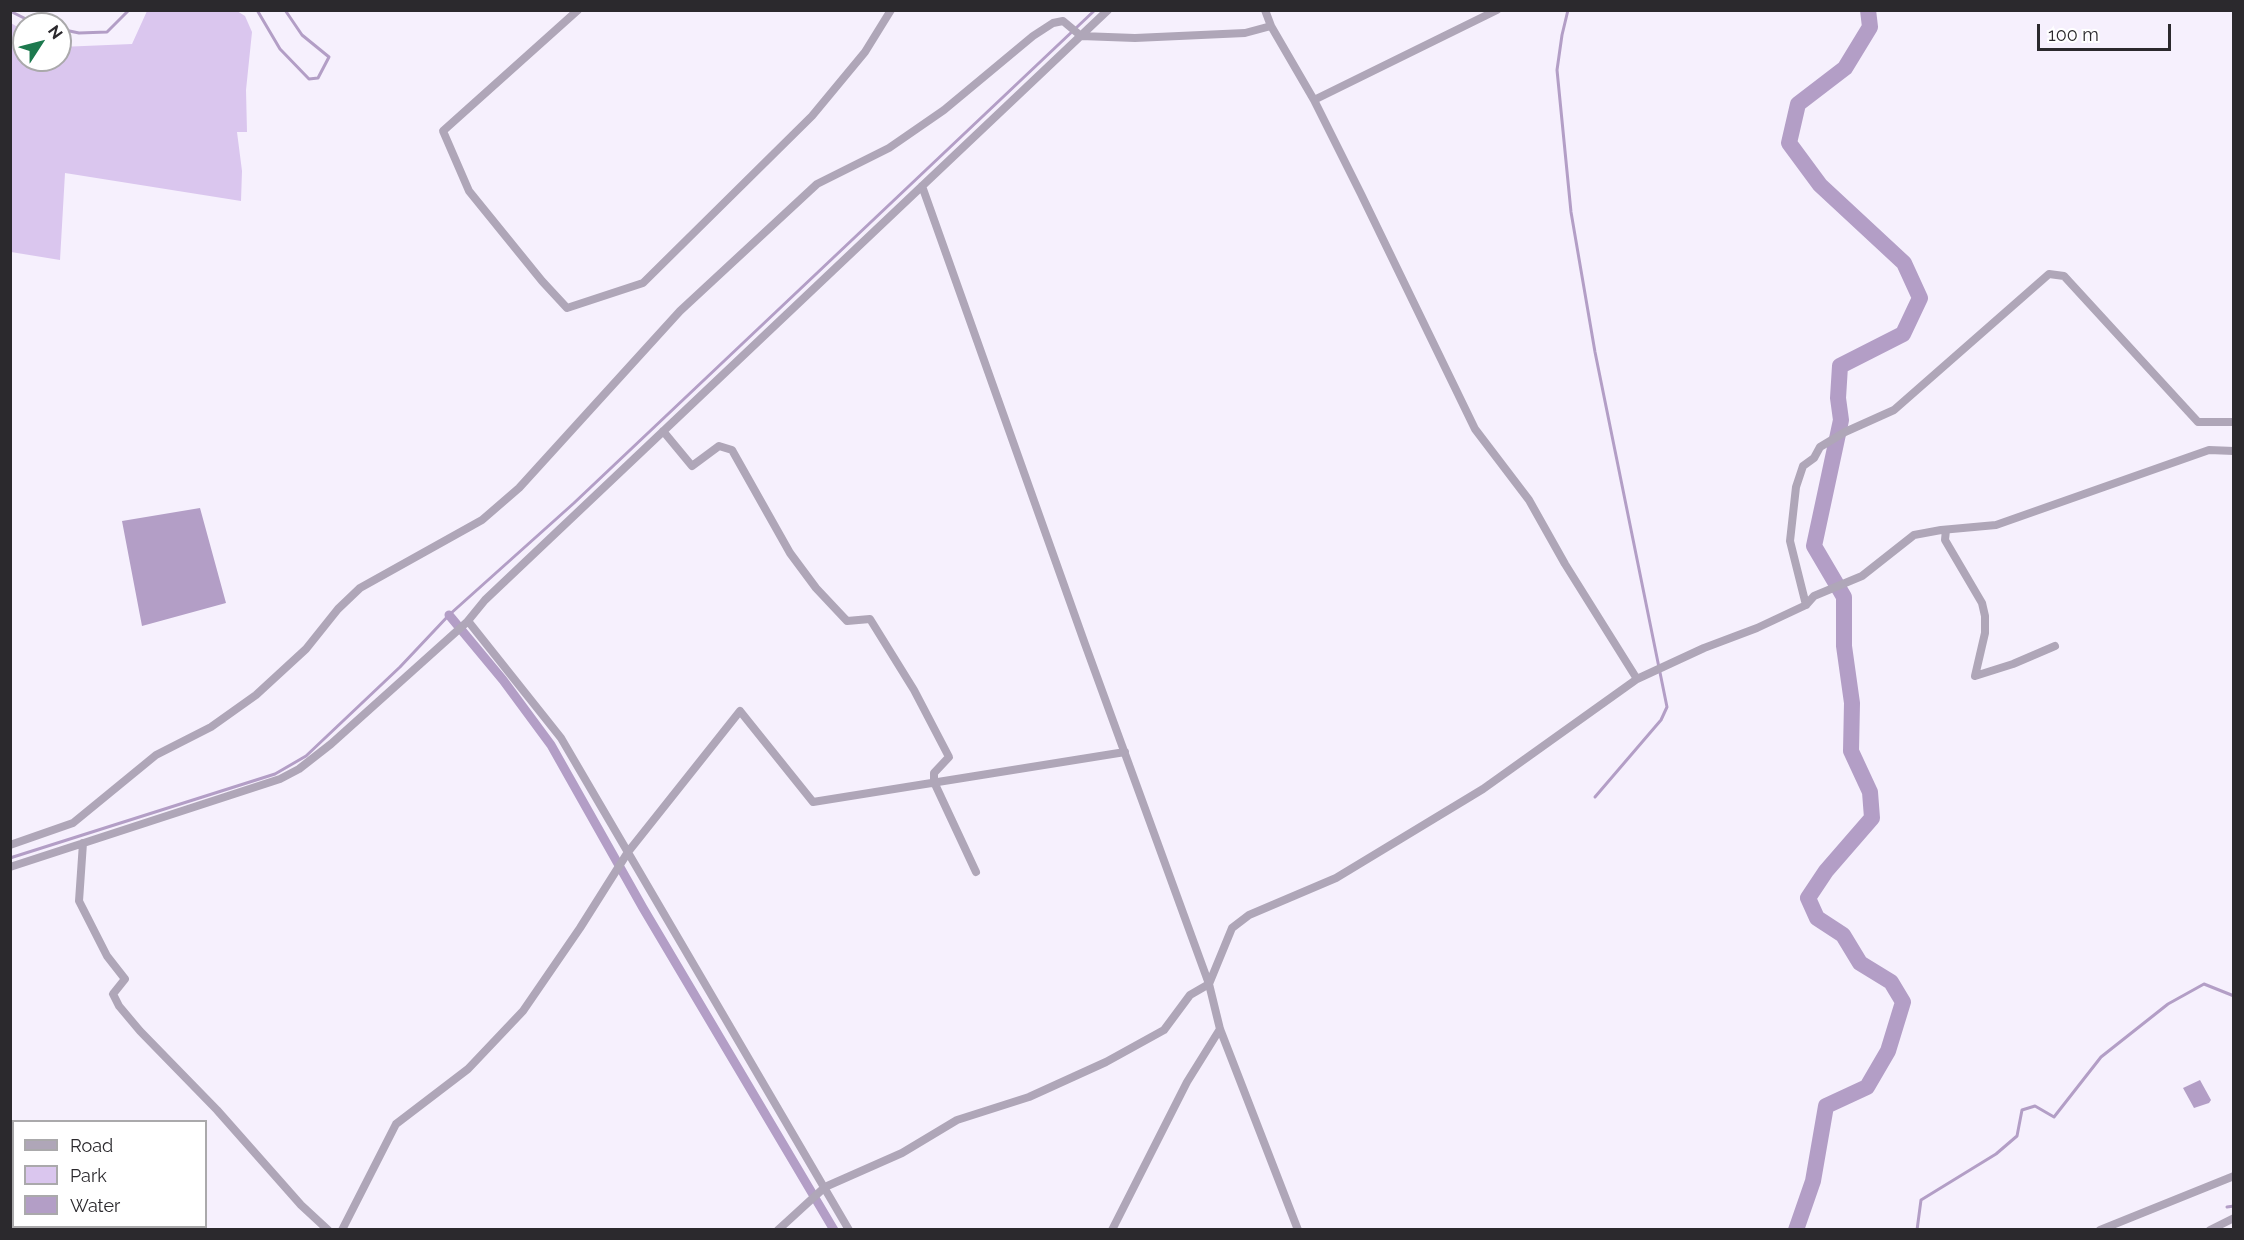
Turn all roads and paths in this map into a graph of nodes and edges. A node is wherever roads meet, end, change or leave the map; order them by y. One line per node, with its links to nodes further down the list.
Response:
1 (578, 10): 2 (street)
2 (891, 10)
3 (1108, 10): 7 (street)
4 (1265, 10): 6 (street)
5 (1497, 10): 8 (street)
6 (1270, 26): 7 (street); 8 (street)
7 (1077, 32): 9 (street); 21 (street)
8 (1314, 100): 17 (street)
9 (922, 186): 11 (street); 18 (street)
10 (2234, 422): 14 (street)
11 (663, 431): 15 (street); 19 (street)
12 (2234, 451): 13 (street)
13 (1946, 530): 14 (street); 16 (street)
14 (1806, 605): 17 (street)
15 (468, 622): 20 (street); 22 (street)
16 (2055, 646)
17 (1637, 679): 25 (street)
18 (1125, 752): 19 (street); 25 (street)
19 (934, 782): 22 (street); 24 (street)
20 (83, 843): 23 (street); 30 (street)
21 (10, 845)
22 (628, 852): 28 (street); 31 (street)
23 (10, 867)
24 (976, 872)
25 (1209, 984): 26 (street); 28 (street)
26 (1220, 1029): 34 (street); 35 (street)
27 (2234, 1176): 36 (street)
28 (825, 1187): 32 (street); 33 (street)
29 (2234, 1218): 37 (street)
30 (328, 1230)
31 (342, 1230)
32 (778, 1230)
33 (849, 1230)
34 (1112, 1230)
35 (1298, 1230)
36 (2100, 1230)
37 (2210, 1230)

